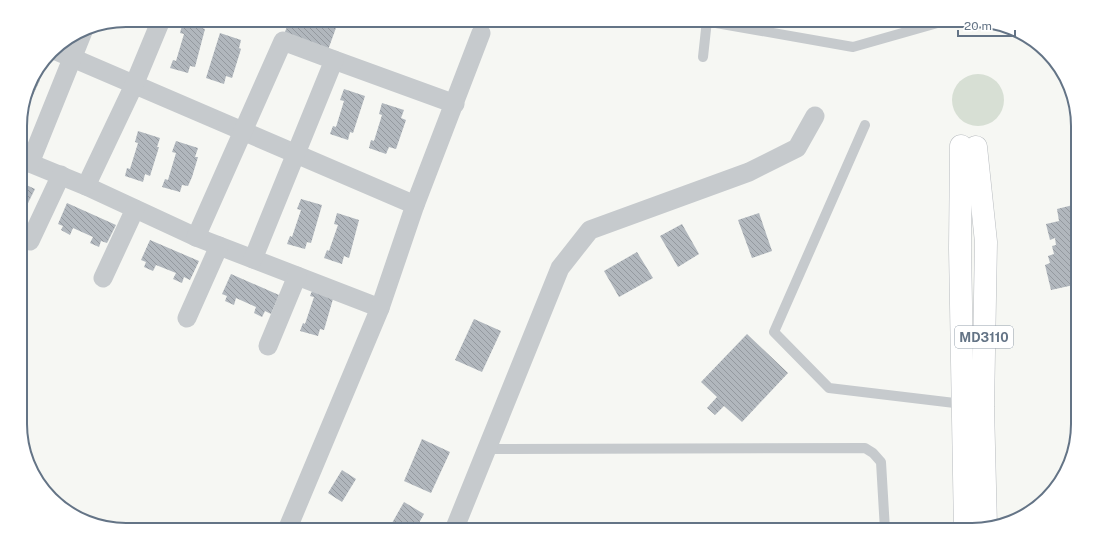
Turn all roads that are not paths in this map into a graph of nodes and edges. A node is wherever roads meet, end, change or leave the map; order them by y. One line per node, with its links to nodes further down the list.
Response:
1 (159, 27): 11 (street)
2 (704, 27): 9 (lane)
3 (738, 27): 4 (lane)
4 (923, 27)
5 (481, 33): 12 (street)
6 (80, 38): 8 (street)
7 (61, 52): 8 (street)
8 (73, 57): 11 (street); 17 (street)
9 (703, 57)
10 (334, 60): 12 (street); 15 (street); 16 (street)
11 (134, 85): 15 (street); 20 (street)
12 (455, 104): 21 (street)
13 (815, 116): 33 (street)
14 (865, 125): 32 (lane)
15 (244, 132): 16 (street); 23 (street)
16 (294, 153): 21 (street); 26 (street)
17 (27, 157)
18 (27, 162): 19 (street)
19 (61, 175): 20 (street); 24 (street)
20 (86, 186): 22 (street)
21 (415, 205): 29 (street)
22 (135, 209): 23 (street); 28 (street)
23 (196, 237): 25 (street)
24 (30, 241)
25 (219, 246): 26 (street); 30 (street)
26 (252, 259): 27 (street)
27 (297, 276): 29 (street); 31 (street)
28 (102, 278)
29 (380, 308): 35 (street)
30 (186, 318)
31 (268, 346)
32 (963, 404): 34 (main road, MD3110); 38 (main road, MD3110)
33 (487, 449): 36 (street); 37 (lane)
34 (986, 522)
35 (290, 523)
36 (457, 523)
37 (885, 523)
38 (965, 523)

